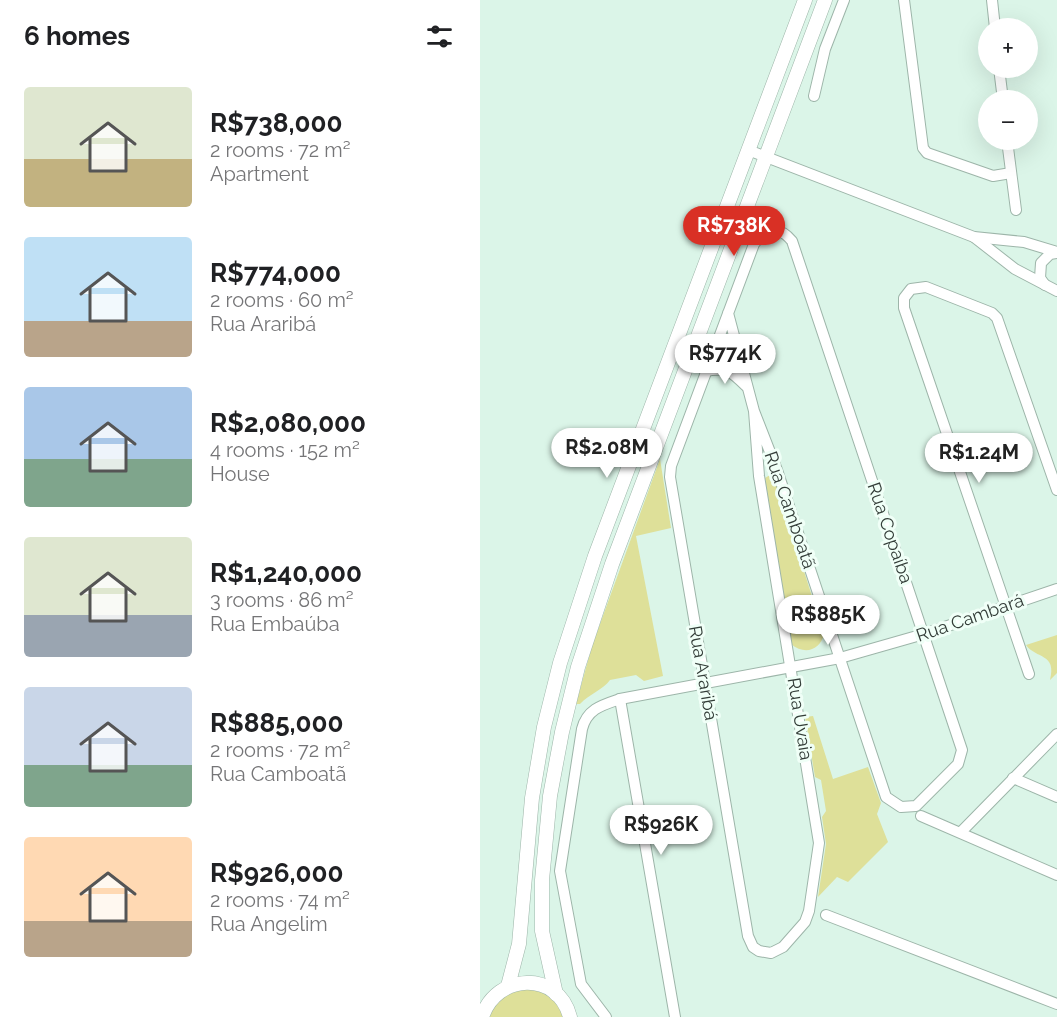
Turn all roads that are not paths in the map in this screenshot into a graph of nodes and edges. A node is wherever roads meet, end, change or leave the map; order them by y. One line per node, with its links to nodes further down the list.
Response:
1 (805, 0): 8 (main road)
2 (825, 0): 10 (main road)
3 (844, 0): 7 (street)
4 (904, 0): 11 (street)
5 (992, 0): 6 (street)
6 (994, 18)
7 (814, 96)
8 (748, 150): 10 (street); 42 (main road)
9 (1008, 150): 11 (street)
10 (765, 157): 14 (street); 44 (main road)
11 (1011, 173): 12 (street)
12 (1016, 210)
13 (775, 230): 18 (street, Rua Araribá); 27 (street, Rua Copaíba)
14 (974, 237): 15 (street); 16 (street)
15 (1057, 253): 16 (street)
16 (1045, 285): 17 (street)
17 (1057, 291)
18 (728, 314): 19 (street, Rua Araribá); 20 (street, Rua Camboatã)
19 (705, 371): 20 (street); 31 (street, Rua Araribá)
20 (748, 388): 21 (street, Rua Camboatã)
21 (754, 411): 22 (street, Rua Camboatã); 23 (street, Rua Uvaia)
22 (777, 470): 23 (street); 28 (street, Rua Camboatã)
23 (759, 476): 29 (street, Rua Uvaia)
24 (1057, 490): 26 (street)
25 (1057, 589): 26 (street, Rua Cambará)
26 (1005, 606): 27 (street, Rua Cambará); 30 (street)
27 (924, 634): 28 (street, Rua Cambará); 36 (street, Rua Copaíba)
28 (840, 658): 29 (street, Rua Cambará); 36 (street, Rua Camboatã)
29 (791, 667): 31 (street, Rua Cambará); 41 (street, Rua Uvaia)
30 (1029, 674)
31 (705, 683): 32 (street, Rua Cambará); 41 (street, Rua Araribá)
32 (620, 699): 49 (street, Rua Cambará); 50 (street)
33 (1057, 734): 34 (street)
34 (1013, 778): 35 (street); 38 (street)
35 (1057, 797)
36 (894, 804)
37 (921, 816): 38 (street)
38 (961, 832): 39 (street)
39 (1057, 875)
40 (826, 915): 46 (street)
41 (783, 947)
42 (508, 986): 44 (main road); 45 (main road)
43 (1057, 991): 46 (street)
44 (556, 994): 47 (main road)
45 (485, 1002): 48 (main road)
46 (1055, 1003)
47 (571, 1016)
48 (482, 1017)
49 (606, 1017)
50 (675, 1017)

